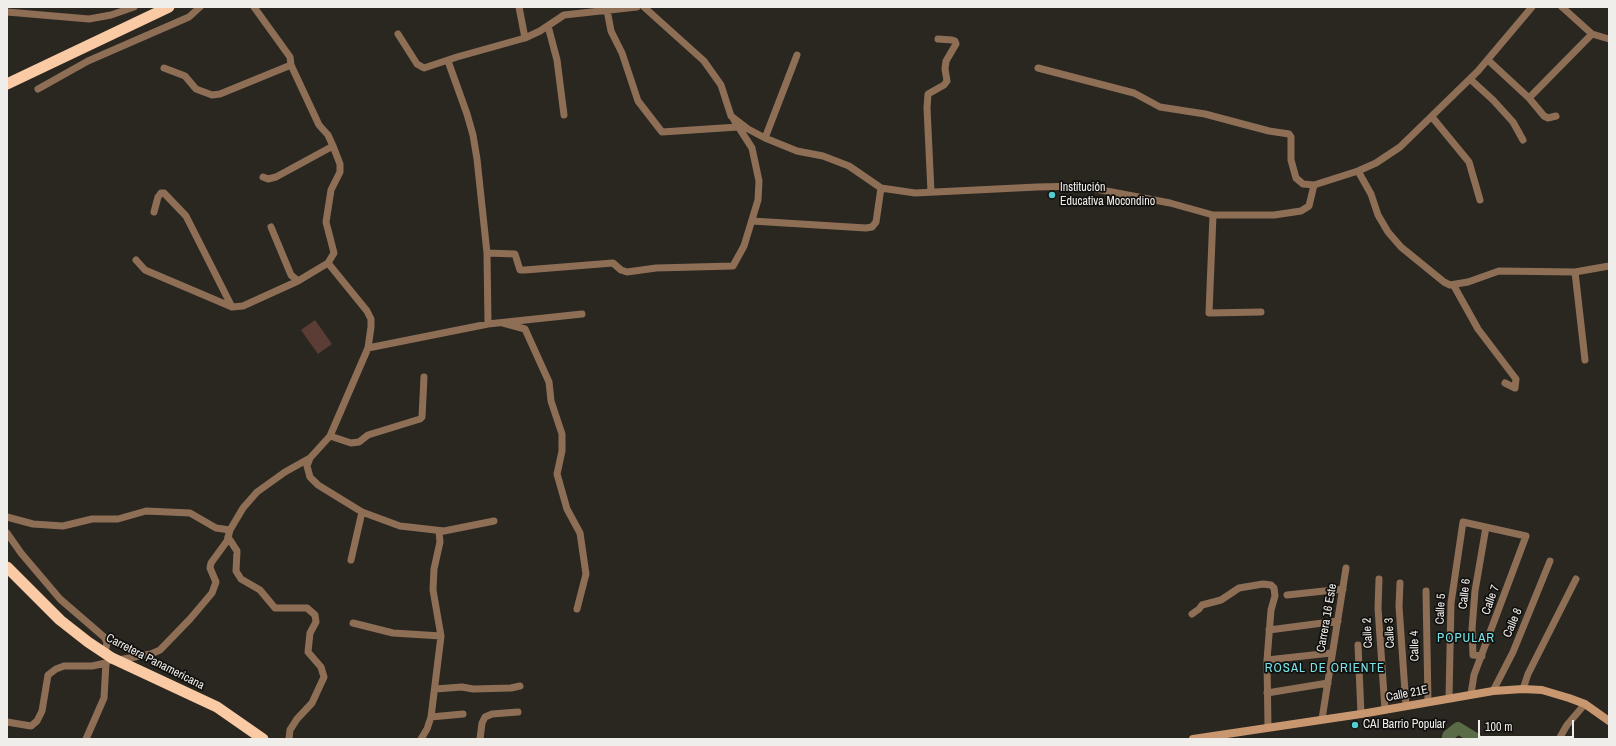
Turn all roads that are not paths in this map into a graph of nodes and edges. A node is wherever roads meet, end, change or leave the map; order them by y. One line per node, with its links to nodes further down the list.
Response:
1 (134, 7): 11 (street)
2 (169, 7): 25 (highway)
3 (200, 7): 26 (street)
4 (254, 7): 21 (street)
5 (519, 7): 15 (street)
6 (637, 7): 10 (street)
7 (644, 7): 29 (street)
8 (1532, 7): 19 (street)
9 (1562, 7): 14 (street)
10 (607, 10): 12 (street); 32 (street)
11 (7, 12)
12 (548, 26): 15 (street); 28 (street)
13 (398, 34): 20 (street)
14 (1592, 34): 16 (street); 27 (street)
15 (525, 38): 20 (street)
16 (1609, 39)
17 (938, 40): 40 (street)
18 (797, 55): 33 (street)
19 (1488, 60): 24 (street); 27 (street)
20 (448, 61): 46 (street)
21 (291, 65): 22 (street); 35 (street)
22 (164, 68)
23 (1038, 68): 38 (street)
24 (1470, 79): 30 (street); 34 (street)
25 (7, 84)
26 (38, 89)
27 (1529, 98): 31 (street)
28 (564, 115)
29 (732, 116): 32 (street); 33 (street)
30 (1432, 116): 36 (street); 41 (street)
31 (1556, 116)
32 (738, 127): 44 (street)
33 (765, 138): 39 (street)
34 (1523, 140)
35 (333, 146): 37 (street); 48 (street)
36 (1358, 171): 38 (street); 52 (street)
37 (263, 177)
38 (1314, 185): 43 (street)
39 (881, 188): 40 (street); 44 (street)
40 (931, 192): 43 (street)
41 (1480, 200)
42 (154, 212): 53 (street)
43 (1213, 215): 54 (street)
44 (752, 221): 46 (street)
45 (271, 227): 51 (street)
46 (487, 253): 57 (street)
47 (136, 260): 53 (street)
48 (328, 263): 51 (street); 58 (street)
49 (1609, 266): 50 (street)
50 (1575, 272): 52 (street); 59 (street)
51 (298, 281): 53 (street)
52 (1454, 286): 61 (street)
53 (232, 307)
54 (1261, 312)
55 (582, 314): 56 (street)
56 (503, 323): 57 (street); 81 (street)
57 (488, 324): 58 (street)
58 (368, 348): 62 (street)
59 (1585, 360)
60 (424, 377): 62 (street)
61 (1505, 383)
62 (330, 436): 63 (street)
63 (310, 458): 64 (street); 70 (street)
64 (362, 512): 68 (street); 71 (street)
65 (7, 517): 70 (street)
66 (494, 521): 68 (street)
67 (1486, 527): 89 (street, Calle 6); 89 (street, Calle 7); 99 (street, Calle 5)
68 (439, 531): 86 (street)
69 (7, 534): 90 (street)
70 (229, 534): 90 (street); 114 (street)
71 (351, 560)
72 (1550, 562): 96 (street, Calle 8)
73 (7, 567): 90 (highway, Carretera Panamericana)
74 (1346, 568): 78 (street, Carrera 16 Este)
75 (1379, 579): 103 (street, Calle 2)
76 (1576, 580): 94 (street)
77 (1400, 583): 102 (street, Calle 3)
78 (1343, 589): 80 (street); 83 (street, Carrera 16 Este)
79 (1426, 591): 100 (street, Calle 4)
80 (1287, 595)
81 (577, 609)
82 (1192, 614): 85 (street)
83 (1338, 621): 85 (street); 88 (street, Carrera 16 Este)
84 (353, 623): 86 (street)
85 (1269, 630): 91 (street)
86 (441, 636): 95 (street)
87 (1358, 646): 106 (street)
88 (1331, 653): 91 (street); 92 (street, Carrera 16 Este)
89 (1482, 656): 98 (street, Calle 7)
90 (110, 658): 110 (street); 112 (highway, Carretera Panamericana); 113 (street)
91 (1267, 660): 97 (street)
92 (1328, 683): 97 (street); 108 (street, Carrera 16 Este)
93 (520, 686): 95 (street)
94 (1523, 688): 96 (main road, Calle 21E); 101 (main road, Calle 21E)
95 (435, 689): 107 (street)
96 (1493, 691): 98 (main road, Calle 21E)
97 (1267, 693): 111 (street)
98 (1471, 694): 99 (main road, Calle 21E)
99 (1449, 698): 100 (main road, Calle 21E)
100 (1428, 702): 102 (main road, Calle 21E)
101 (1585, 704): 109 (main road, Calle 21E); 118 (street)
102 (1406, 706): 103 (main road, Calle 21E)
103 (1385, 710): 106 (main road, Calle 21E)
104 (518, 712): 116 (street)
105 (463, 714): 107 (street)
106 (1361, 714): 108 (main road, Calle 21E)
107 (431, 717): 115 (street)
108 (1322, 719): 111 (main road, Calle 21E)
109 (1609, 721)
110 (7, 722)
111 (1268, 727): 117 (main road, Calle 21E)
112 (261, 738)
113 (86, 739)
114 (289, 739)
115 (421, 739)
116 (480, 739)
117 (1193, 739)
118 (1560, 739)

